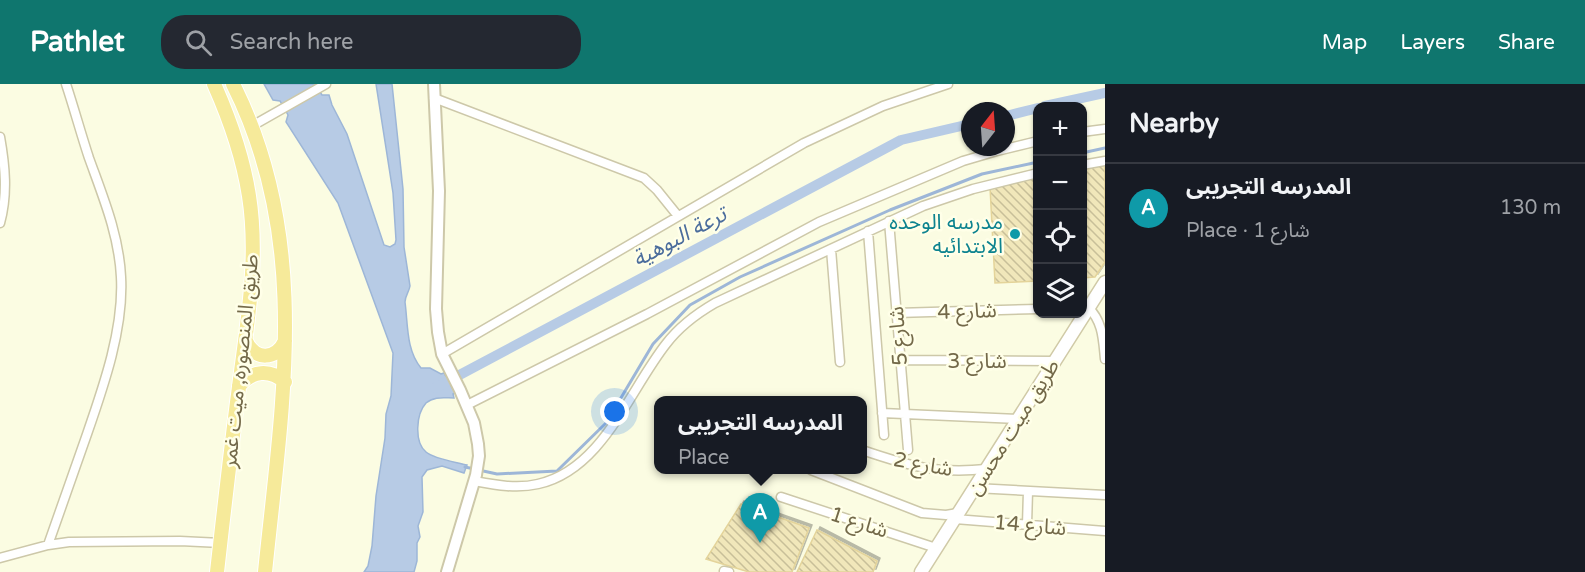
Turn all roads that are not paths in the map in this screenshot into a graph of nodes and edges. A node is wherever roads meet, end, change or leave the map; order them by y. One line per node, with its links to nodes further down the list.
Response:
1 (66, 84): 53 (street)
2 (214, 84): 27 (highway, طريق المنصوره, ميت غمر)
3 (233, 84): 8 (highway, طريق المنصوره, ميت غمر)
4 (434, 84): 7 (street)
5 (948, 84): 16 (street)
6 (322, 86): 8 (street)
7 (435, 98): 16 (street); 29 (street)
8 (252, 126): 28 (highway, طريق المنصوره, ميت غمر)
9 (1105, 129): 10 (street)
10 (1087, 131)
11 (0, 136): 18 (street)
12 (1033, 142): 36 (street)
13 (1105, 161): 14 (street)
14 (1087, 164)
15 (1033, 174): 17 (street)
16 (678, 216): 29 (street)
17 (889, 221): 19 (street); 25 (street, شارع 5)
18 (0, 223)
19 (868, 231): 20 (street); 37 (street)
20 (831, 249): 33 (street); 44 (street)
21 (1105, 282): 22 (main road, طريق ميت محسن)
22 (1087, 304)
23 (1087, 308): 30 (street)
24 (1033, 309): 25 (street, شارع 4)
25 (896, 313): 31 (street, شارع 5)
26 (1079, 318): 32 (main road, طريق ميت محسن)
27 (246, 341): 28 (highway); 35 (highway, طريق المنصوره, ميت غمر)
28 (285, 341): 34 (highway, طريق المنصوره, ميت غمر)
29 (442, 354): 36 (street)
30 (1105, 359)
31 (900, 360): 32 (street, شارع 3); 38 (street, شارع 5)
32 (1054, 361): 39 (main road, طريق ميت محسن)
33 (840, 362)
34 (285, 382): 35 (highway); 57 (highway, طريق المنصوره, ميت غمر)
35 (240, 386): 55 (highway, طريق المنصوره, ميت غمر)
36 (467, 405): 44 (street)
37 (882, 413): 38 (street); 40 (street)
38 (904, 414): 39 (street); 41 (street, شارع 5)
39 (1018, 419): 43 (main road, طريق ميت محسن)
40 (884, 435)
41 (908, 450)
42 (867, 452): 43 (street, شارع 2)
43 (986, 469): 46 (main road, طريق ميت محسن)
44 (476, 473): 59 (street)
45 (821, 474): 50 (street, شارع 14)
46 (975, 488): 47 (street); 50 (main road, طريق ميت محسن)
47 (1028, 491): 48 (street); 51 (street)
48 (1105, 495)
49 (781, 497): 54 (street, شارع 1)
50 (956, 516): 51 (street, شارع 14); 54 (main road, طريق ميت محسن)
51 (1028, 525): 52 (street, شارع 14)
52 (1105, 531)
53 (48, 545): 55 (street); 56 (street)
54 (936, 548): 60 (main road, طريق ميت محسن)
55 (220, 549): 58 (highway, طريق المنصوره, ميت غمر)
56 (0, 558)
57 (266, 566)
58 (218, 572)
59 (447, 572)
60 (921, 572)

